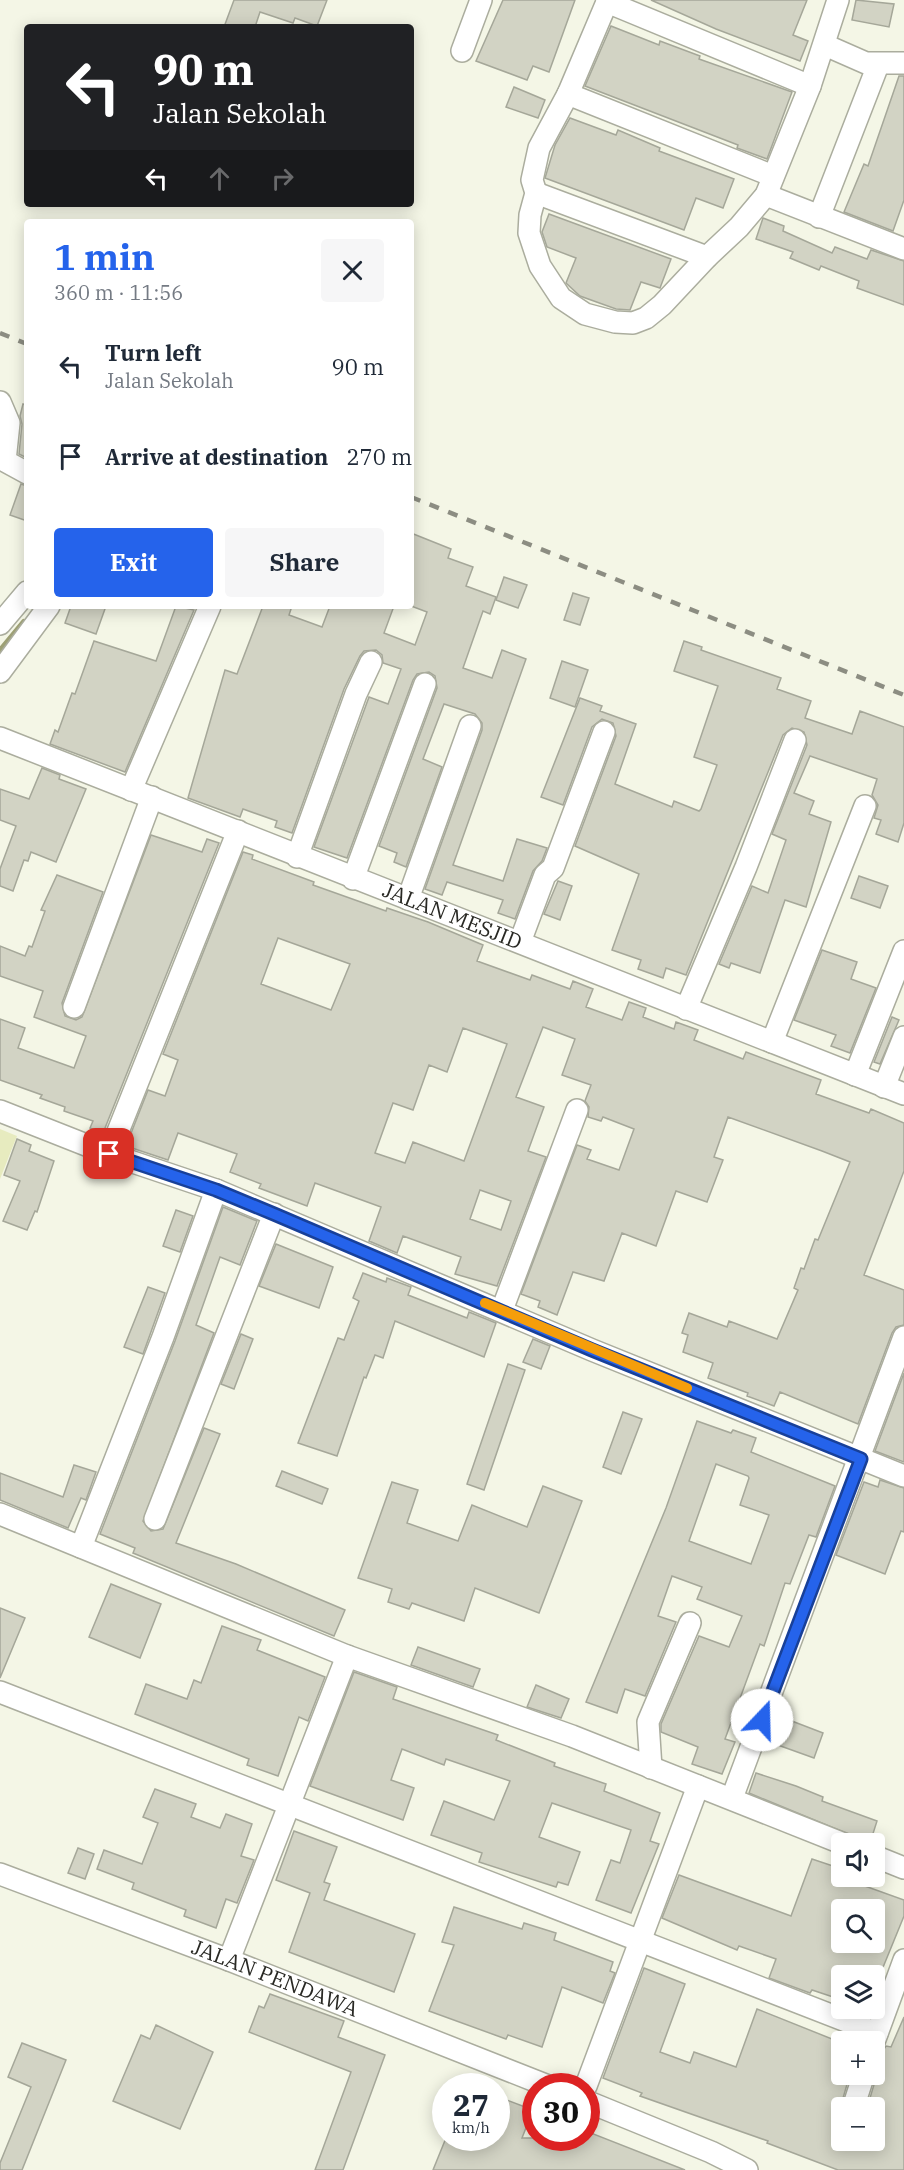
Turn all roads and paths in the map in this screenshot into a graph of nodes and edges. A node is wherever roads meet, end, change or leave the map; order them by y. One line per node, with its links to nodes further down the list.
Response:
1 (481, 0): 5 (street)
2 (838, 0): 4 (street)
3 (607, 1): 8 (street); 9 (street)
4 (825, 45): 7 (street); 8 (street)
5 (462, 51)
6 (904, 63): 7 (street)
7 (878, 65): 12 (street)
8 (810, 86): 10 (street)
9 (568, 94): 10 (street); 11 (street)
10 (769, 186): 12 (street); 14 (street)
11 (536, 193): 14 (street); 14 (street)
12 (819, 217): 13 (street)
13 (904, 249)
14 (707, 257)
15 (0, 402): 16 (street)
16 (24, 471)
17 (24, 596): 20 (street)
18 (47, 609): 22 (street)
19 (209, 609): 28 (street)
20 (0, 624)
21 (371, 662): 32 (street)
22 (0, 672)
23 (425, 684): 33 (street)
24 (470, 726): 34 (street)
25 (604, 732): 35 (street)
26 (0, 738): 28 (street, JALAN MESJID)
27 (795, 740): 38 (street)
28 (131, 790): 29 (street, JALAN MESJID)
29 (152, 797): 31 (street, JALAN MESJID); 37 (street)
30 (865, 806): 40 (street)
31 (238, 831): 32 (street, JALAN MESJID); 46 (street)
32 (297, 857): 33 (street, JALAN MESJID)
33 (353, 879): 34 (street, JALAN MESJID)
34 (408, 899): 35 (street, JALAN MESJID)
35 (520, 942): 38 (street, JALAN MESJID)
36 (904, 951): 41 (street)
37 (74, 1007)
38 (686, 1009): 40 (street, JALAN MESJID)
39 (904, 1037): 42 (street)
40 (772, 1042): 41 (street, JALAN MESJID)
41 (855, 1075): 42 (street, JALAN MESJID)
42 (884, 1087): 43 (street, JALAN MESJID)
43 (904, 1094)
44 (577, 1110): 49 (street)
45 (0, 1111): 46 (street)
46 (109, 1154): 47 (street)
47 (216, 1190): 48 (street); 55 (street)
48 (274, 1214): 49 (street); 54 (street)
49 (502, 1310): 51 (street)
50 (904, 1337): 51 (street)
51 (861, 1459): 52 (street); 61 (street)
52 (904, 1476)
53 (0, 1514): 55 (street)
54 (155, 1519)
55 (81, 1547): 57 (street)
56 (690, 1623): 59 (street)
57 (347, 1656): 59 (street); 62 (street)
58 (0, 1692): 62 (street)
59 (651, 1768): 60 (street)
60 (698, 1786): 61 (street); 67 (street)
61 (732, 1798): 63 (street)
62 (289, 1802): 67 (street); 68 (street)
63 (831, 1839)
64 (885, 1860): 65 (street)
65 (904, 1868)
66 (0, 1874): 68 (street, JALAN PENDAWA)
67 (640, 1939): 70 (street); 72 (street)
68 (229, 1960): 73 (street, JALAN PENDAWA)
69 (904, 1960): 71 (street)
70 (859, 2031)
71 (879, 2031)
72 (591, 2073)
73 (522, 2076)
74 (600, 2107): 75 (street)
75 (747, 2170)

